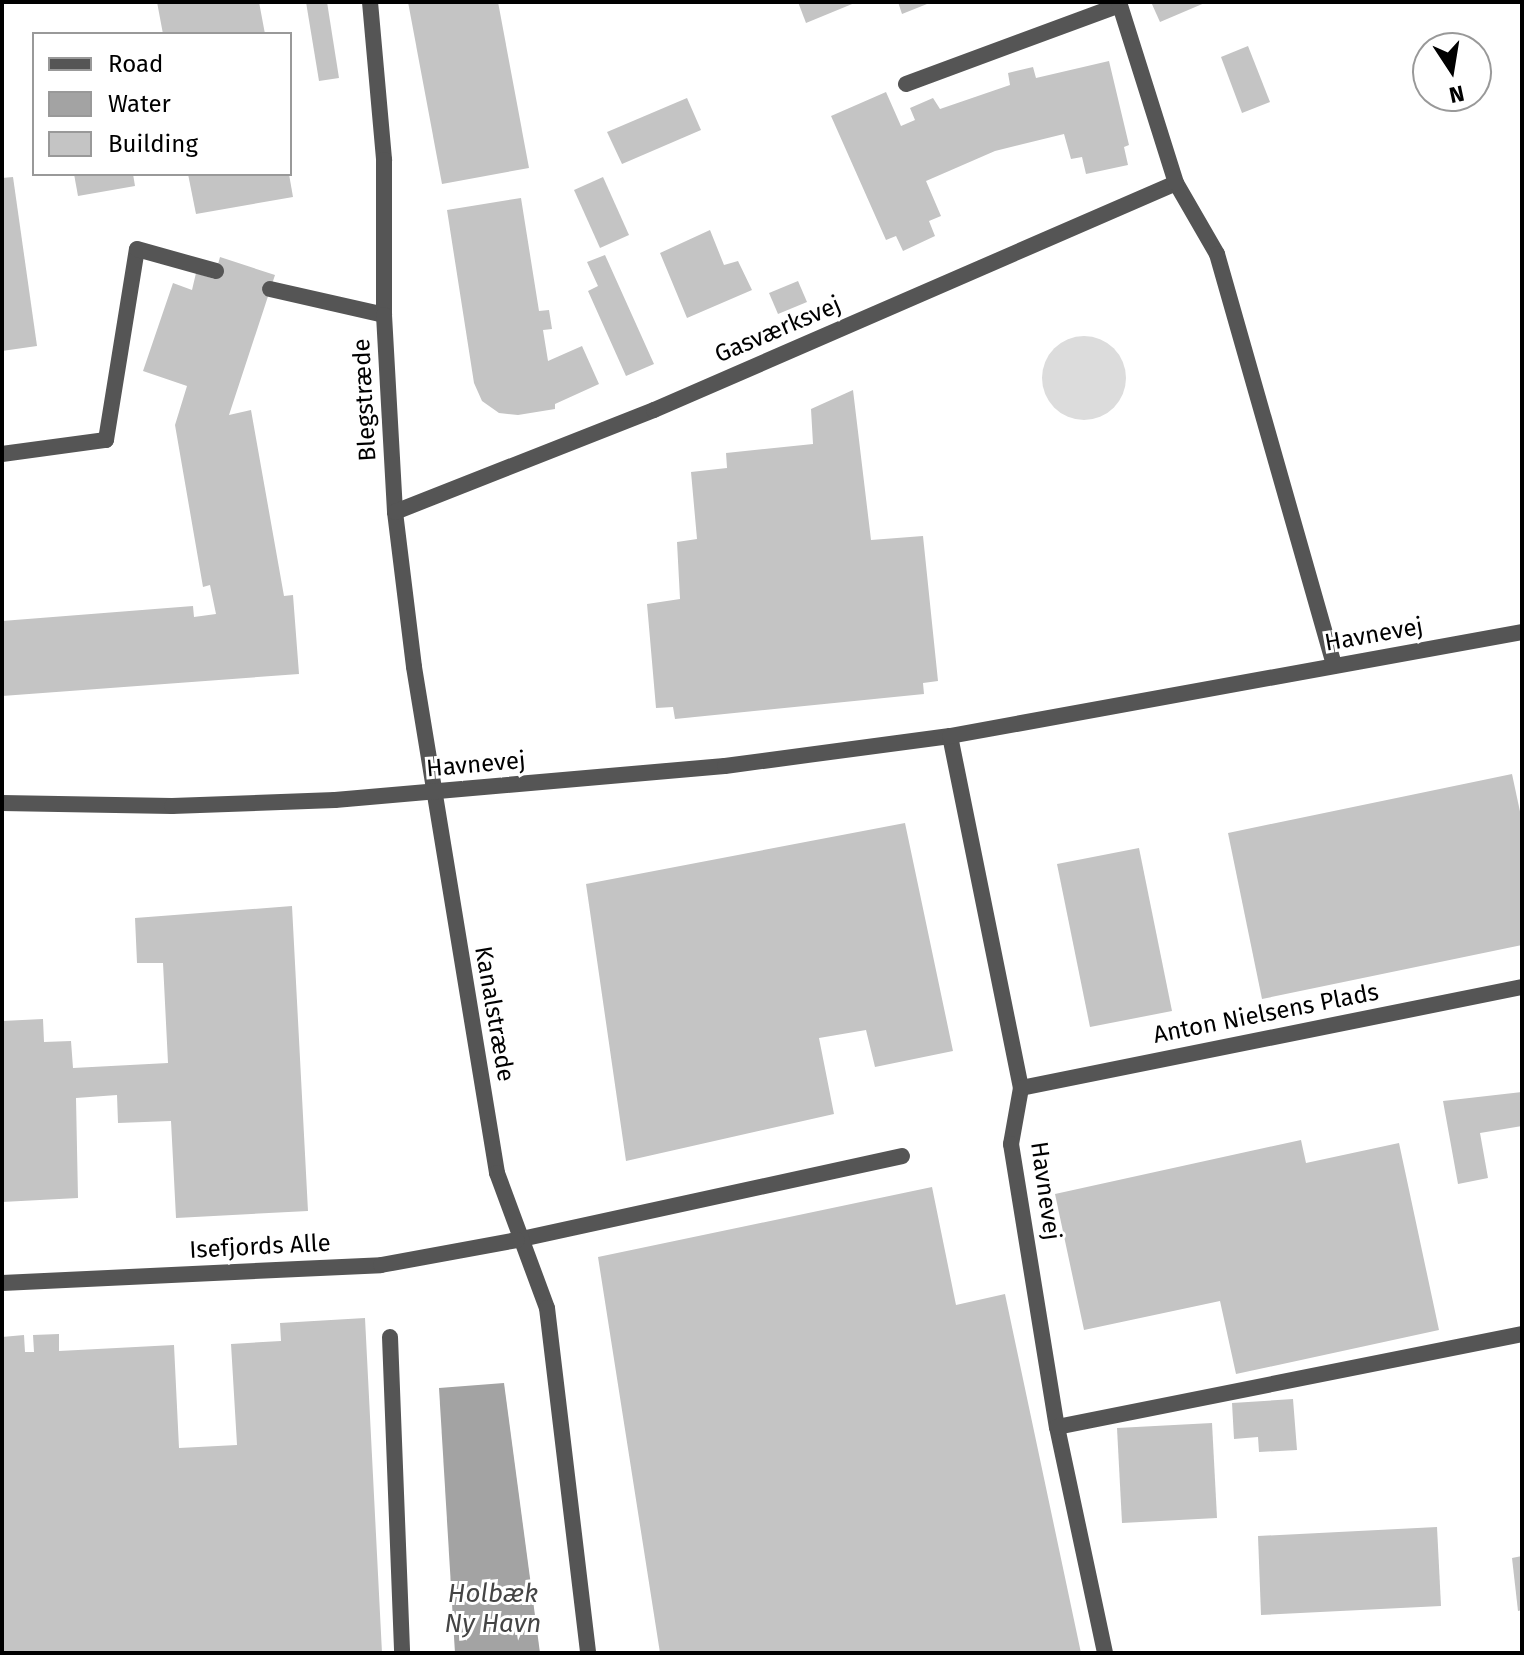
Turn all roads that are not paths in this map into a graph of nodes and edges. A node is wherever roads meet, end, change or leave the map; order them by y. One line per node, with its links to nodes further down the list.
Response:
1 (370, 2): 7 (street, Blegstræde)
2 (1119, 3): 3 (street); 4 (street)
3 (906, 84)
4 (1176, 183): 9 (street, Gasværksvej); 11 (street)
5 (216, 271): 8 (street)
6 (270, 289): 7 (street)
7 (384, 315): 9 (street, Blegstræde)
8 (2, 454)
9 (395, 512): 13 (street, Blegstræde)
10 (1522, 632): 11 (street, Havnevej)
11 (1334, 666): 12 (street, Havnevej)
12 (950, 736): 13 (street, Havnevej); 16 (street, Havnevej)
13 (434, 793): 14 (street, Havnevej); 18 (street, Kanalstræde)
14 (2, 803)
15 (1522, 987): 16 (street, Anton Nielsens Plads)
16 (1021, 1088): 22 (street, Havnevej)
17 (902, 1156): 18 (street)
18 (517, 1240): 19 (street, Isefjords Alle); 24 (street, Kanalstræde)
19 (2, 1283)
20 (1522, 1334): 22 (street)
21 (390, 1337): 23 (street)
22 (1057, 1427): 25 (street, Havnevej)
23 (402, 1653)
24 (588, 1653)
25 (1105, 1653)

